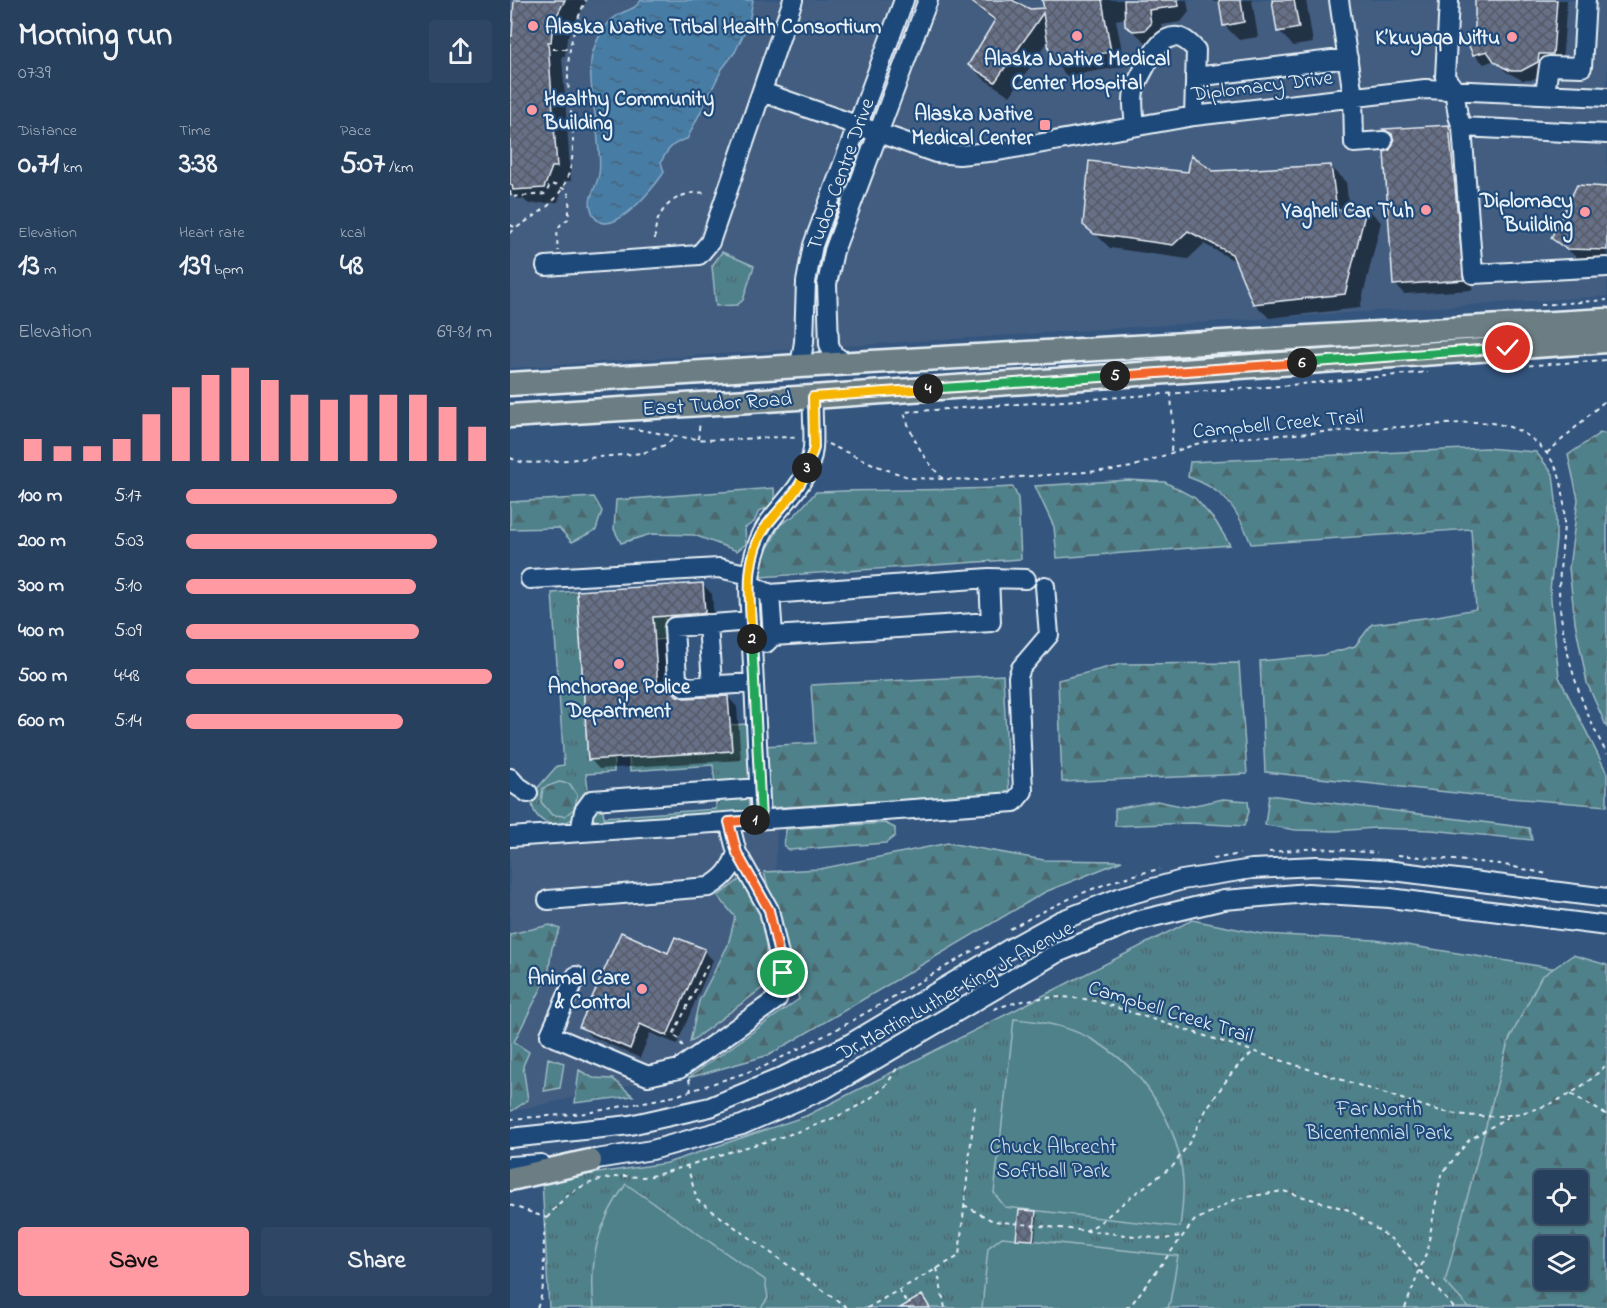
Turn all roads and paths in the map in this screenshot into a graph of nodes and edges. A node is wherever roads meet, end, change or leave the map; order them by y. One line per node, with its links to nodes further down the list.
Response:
1 (586, 0): 9 (path)
2 (793, 0): 13 (street)
3 (904, 0): 18 (street, Tudor Centre Drive)
4 (928, 0): 21 (street, Tudor Centre Drive)
5 (1339, 0): 10 (street)
6 (1449, 0): 12 (street)
7 (1586, 0): 14 (street)
8 (553, 49): 9 (path)
9 (570, 49): 26 (path)
10 (1348, 58): 11 (street); 15 (street)
11 (1195, 77): 17 (street); 19 (street)
12 (1454, 89): 14 (street, Diplomacy Drive); 15 (street, Diplomacy Drive); 20 (street)
13 (762, 92): 18 (street, Diplomacy Drive); 33 (street)
14 (1545, 94): 16 (street, Diplomacy Drive)
15 (1353, 96): 17 (street, Diplomacy Drive); 23 (street)
16 (1607, 97)
17 (1194, 116): 19 (street, Diplomacy Drive)
18 (858, 125): 21 (street, Diplomacy Drive); 39 (street, Tudor Centre Drive)
19 (1135, 126): 21 (street, Diplomacy Drive)
20 (1462, 127): 22 (street); 34 (street)
21 (878, 132): 38 (street, Tudor Centre Drive)
22 (1607, 134)
23 (1383, 141)
24 (550, 184): 25 (path); 26 (path); 27 (path)
25 (545, 185)
26 (562, 187): 30 (path); 33 (path)
27 (510, 191)
28 (706, 193): 32 (path)
29 (510, 225): 30 (path)
30 (517, 228): 31 (path)
31 (510, 233)
32 (655, 239)
33 (553, 266)
34 (1607, 267)
35 (1607, 320): 38 (main road, East Tudor Road)
36 (1607, 341): 44 (main road, East Tudor Road)
37 (1607, 360): 40 (path)
38 (845, 363): 39 (main road, East Tudor Road)
39 (800, 366): 42 (main road, East Tudor Road)
40 (1517, 366)
41 (1435, 372): 43 (path)
42 (510, 384)
43 (1171, 394): 52 (path); 55 (path)
44 (813, 397): 46 (main road, East Tudor Road); 51 (street)
45 (1607, 399): 53 (path)
46 (510, 416)
47 (701, 417): 50 (path)
48 (620, 428): 49 (path, Campbell Creek Trail)
49 (676, 436): 50 (path, Campbell Creek Trail); 54 (path)
50 (698, 439): 51 (path, Campbell Creek Trail)
51 (815, 440): 55 (path, Campbell Creek Trail); 59 (street)
52 (1171, 452): 53 (path, Campbell Creek Trail); 55 (path, Campbell Creek Trail)
53 (1547, 453): 68 (path, Campbell Creek Trail)
54 (510, 458)
55 (944, 479)
56 (989, 578): 58 (street); 61 (street); 64 (street)
57 (530, 579): 59 (street)
58 (1026, 579)
59 (750, 580): 61 (street); 62 (street)
60 (1045, 586): 72 (street)
61 (770, 594): 64 (street)
62 (751, 621): 63 (street); 65 (street)
63 (708, 624): 67 (street); 67 (street)
64 (773, 636): 65 (street)
65 (752, 654): 66 (street)
66 (754, 683): 67 (street); 70 (street)
67 (712, 686)
68 (1607, 754)
69 (510, 778): 71 (street)
70 (760, 788): 72 (street); 74 (street)
71 (528, 793)
72 (761, 819): 73 (street)
73 (729, 822): 74 (street); 76 (street)
74 (580, 832): 75 (street)
75 (510, 837)
76 (737, 853): 78 (street); 85 (street)
77 (1607, 898): 92 (street, Dr Martin Luther King Jr Avenue)
78 (548, 900)
79 (1607, 926): 93 (street, Dr Martin Luther King Jr Avenue)
80 (708, 964): 85 (path)
81 (576, 976): 85 (street)
82 (991, 1010): 83 (path, Campbell Creek Trail)
83 (1252, 1052): 90 (path, Campbell Creek Trail); 100 (path)
84 (901, 1062): 94 (path)
85 (687, 1064): 87 (path)
86 (1607, 1064): 88 (path, Campbell Creek Trail)
87 (691, 1091)
88 (1571, 1094): 90 (path, Campbell Creek Trail); 91 (path)
89 (975, 1104): 98 (path)
90 (1511, 1115): 103 (path)
91 (1607, 1115)
92 (510, 1138)
93 (590, 1161): 95 (street, Dr Martin Luther King Jr Avenue); 96 (main road)
94 (687, 1165): 99 (path); 107 (path)
95 (510, 1166)
96 (510, 1179)
97 (510, 1205): 99 (path)
98 (964, 1205): 100 (path); 102 (path)
99 (547, 1218): 106 (path)
100 (1085, 1231): 101 (path)
101 (1183, 1235): 103 (path); 110 (path)
102 (937, 1268): 104 (path); 109 (path)
103 (1420, 1269): 111 (path); 112 (path)
104 (899, 1290): 105 (path); 108 (path)
105 (907, 1304)
106 (537, 1308)
107 (848, 1308)
108 (867, 1308)
109 (945, 1308)
110 (1126, 1308)
111 (1405, 1308)
112 (1454, 1308)

